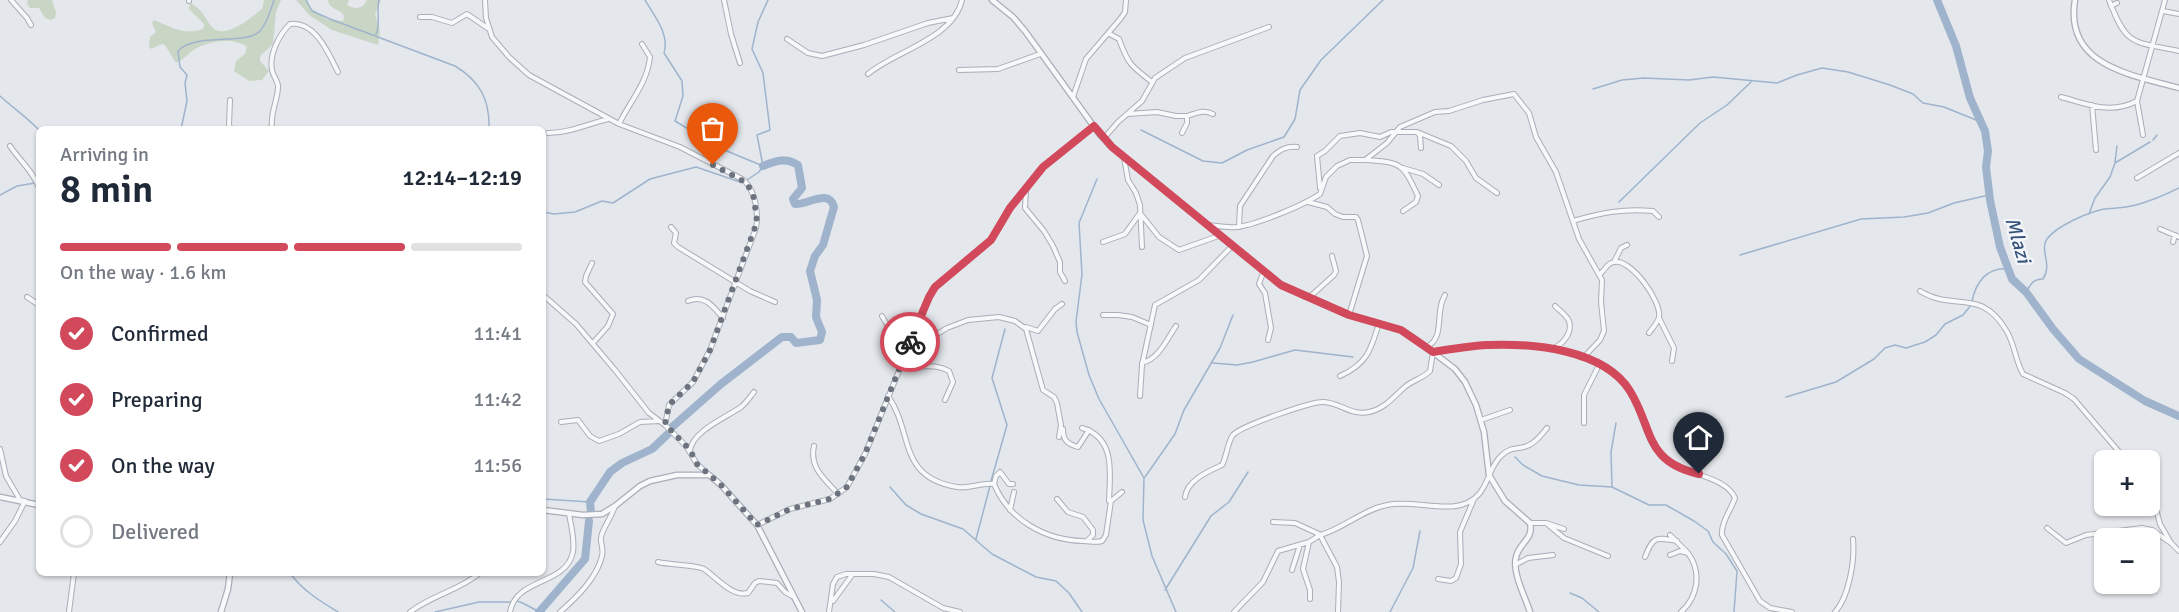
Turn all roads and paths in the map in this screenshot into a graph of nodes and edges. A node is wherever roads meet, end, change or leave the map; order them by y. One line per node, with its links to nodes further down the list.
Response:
1 (10, 0): 16 (street)
2 (485, 0): 18 (street)
3 (724, 0): 25 (street)
4 (962, 0): 15 (street)
5 (993, 0): 24 (street)
6 (1126, 0): 19 (street)
7 (2074, 0): 29 (street)
8 (2109, 0): 11 (street)
9 (2165, 0): 12 (street)
10 (2117, 3): 11 (street)
11 (2111, 6): 22 (street)
12 (2163, 11): 13 (street); 22 (street)
13 (2179, 14)
14 (420, 17): 18 (street)
15 (953, 18): 20 (street); 28 (street)
16 (31, 25)
17 (1269, 27): 30 (street)
18 (489, 30): 40 (street)
19 (1108, 33): 30 (street); 33 (street)
20 (787, 39)
21 (642, 44): 41 (street)
22 (2153, 45): 23 (street); 29 (street)
23 (2179, 51)
24 (1040, 54): 26 (street); 33 (street)
25 (740, 63)
26 (958, 70)
27 (338, 72): 43 (street)
28 (868, 74)
29 (2145, 79): 31 (street); 35 (street)
30 (1152, 82): 37 (street)
31 (2179, 88)
32 (2061, 96): 36 (street)
33 (1073, 97): 44 (street)
34 (230, 100): 42 (street)
35 (2138, 101): 36 (street); 49 (street)
36 (2092, 105): 54 (street)
37 (1128, 114): 39 (street); 50 (street)
38 (1213, 114): 39 (street)
39 (1188, 116): 48 (street)
40 (609, 118): 41 (street); 47 (street)
41 (619, 124): 87 (street)
42 (230, 126)
43 (272, 126)
44 (1094, 126): 50 (street); 62 (street)
45 (1394, 132): 46 (street); 57 (street); 63 (street); 69 (street)
46 (1417, 132): 53 (street); 64 (street)
47 (548, 133)
48 (1182, 133)
49 (2143, 135)
50 (1104, 138): 56 (street)
51 (10, 146): 60 (street)
52 (1297, 147): 72 (street)
53 (1421, 148)
54 (2096, 150)
55 (2179, 153): 59 (street)
56 (1124, 157): 67 (street); 70 (street)
57 (1365, 160): 58 (street); 63 (street)
58 (1402, 167): 61 (street); 66 (street)
59 (2137, 178)
60 (36, 181)
61 (1439, 185)
62 (1027, 188): 86 (street); 103 (street)
63 (1321, 192): 65 (street)
64 (1497, 194)
65 (1307, 201): 72 (street); 99 (street)
66 (1403, 211)
67 (1140, 213): 74 (street); 76 (street); 80 (street)
68 (1659, 217): 69 (street)
69 (1573, 221): 85 (street)
70 (1207, 225): 72 (street); 74 (street)
71 (671, 227): 87 (street)
72 (1239, 227)
73 (2160, 229): 75 (street)
74 (1221, 235): 79 (street)
75 (2177, 236): 77 (street)
76 (1103, 242)
77 (2173, 242)
78 (1627, 245): 82 (street)
79 (1232, 246): 84 (street); 105 (street)
80 (1142, 247)
81 (1332, 256): 92 (street)
82 (1614, 262): 85 (street); 102 (street)
83 (592, 263): 110 (street)
84 (1263, 273): 92 (street); 109 (street)
85 (1600, 274): 115 (street)
86 (1065, 281)
87 (735, 282): 94 (street); 101 (street)
88 (1920, 291): 138 (street)
89 (1445, 295): 111 (street)
90 (27, 297): 95 (street)
91 (546, 297): 110 (street)
92 (1305, 297): 99 (street)
93 (688, 301): 101 (street)
94 (775, 302)
95 (36, 303)
96 (1062, 304): 106 (street)
97 (1555, 306): 113 (street)
98 (1103, 315): 105 (street)
99 (1349, 315): 104 (street)
100 (882, 316): 103 (street)
101 (723, 318): 130 (street)
102 (1659, 318): 108 (street); 116 (street)
103 (919, 321): 112 (street)
104 (1379, 323): 111 (street); 120 (street)
105 (1151, 325): 117 (street)
106 (1022, 326): 112 (street); 131 (street)
107 (1176, 326): 117 (street)
108 (1649, 333)
109 (1268, 340)
110 (592, 343): 126 (street)
111 (1427, 347): 114 (street)
112 (908, 348): 119 (street)
113 (1550, 349): 114 (street); 115 (street)
114 (1433, 352): 127 (street); 148 (street)
115 (1584, 357): 118 (street)
116 (1672, 361)
117 (1142, 363): 123 (street)
118 (1600, 363): 129 (street); 204 (street)
119 (901, 364): 122 (street); 124 (street)
120 (1340, 376)
121 (754, 392): 139 (street)
122 (888, 395): 142 (street); 146 (street)
123 (1140, 396)
124 (945, 400)
125 (1510, 410): 127 (street)
126 (660, 420): 128 (street); 130 (street)
127 (1481, 420): 141 (street)
128 (561, 422)
129 (1584, 423)
130 (665, 424): 139 (street)
131 (1061, 426): 134 (street); 135 (street)
132 (1082, 428): 134 (street)
133 (1547, 428): 141 (street)
134 (1089, 430): 153 (street)
135 (1059, 437)
136 (814, 446): 146 (street)
137 (0, 449): 151 (street)
138 (2117, 450)
139 (690, 453): 140 (street)
140 (709, 475): 154 (street); 162 (street)
141 (1489, 475): 150 (street); 160 (street)
142 (994, 484): 143 (street); 156 (street)
143 (1013, 484)
144 (1014, 492): 156 (street)
145 (1122, 492): 153 (street)
146 (838, 495): 162 (street)
147 (0, 496): 151 (street)
148 (1185, 497)
149 (1057, 499): 168 (street)
150 (1474, 499): 165 (street); 187 (street)
151 (25, 501): 152 (street); 170 (street)
152 (36, 505)
153 (1109, 505): 168 (street)
154 (615, 506): 157 (street); 195 (street)
155 (546, 510): 157 (street)
156 (1010, 510): 168 (street)
157 (568, 514): 194 (street)
158 (2158, 516): 172 (street)
159 (1273, 522): 165 (street)
160 (1530, 523): 161 (street); 181 (street)
161 (1546, 524): 164 (street); 178 (street)
162 (757, 525): 188 (street)
163 (2047, 528): 172 (street)
164 (1564, 529)
165 (1320, 535): 171 (street); 201 (street)
166 (1670, 535): 169 (street)
167 (1853, 539): 205 (street)
168 (1087, 541)
169 (1677, 541): 175 (street); 179 (street)
170 (0, 542)
171 (1309, 542): 173 (street); 189 (street)
172 (2171, 543): 174 (street)
173 (1301, 544): 182 (street); 200 (street)
174 (2179, 551)
175 (1688, 553): 177 (street); 203 (street)
176 (1553, 555): 181 (street)
177 (1670, 555)
178 (1608, 556)
179 (1645, 556)
180 (658, 562): 188 (street)
181 (1515, 565): 202 (street)
182 (1292, 570)
183 (852, 575): 190 (street); 190 (street); 199 (street)
184 (74, 576): 191 (street)
185 (230, 576): 192 (street)
186 (476, 576): 193 (street)
187 (1438, 579)
188 (792, 596): 196 (street)
189 (1310, 599)
190 (832, 603): 197 (street); 198 (street)
191 (69, 612)
192 (221, 612)
193 (411, 612)
194 (510, 612)
195 (560, 612)
196 (802, 612)
197 (829, 612)
198 (834, 612)
199 (960, 612)
200 (1234, 612)
201 (1338, 612)
202 (1530, 612)
203 (1681, 612)
204 (1792, 612)
205 (1835, 612)

